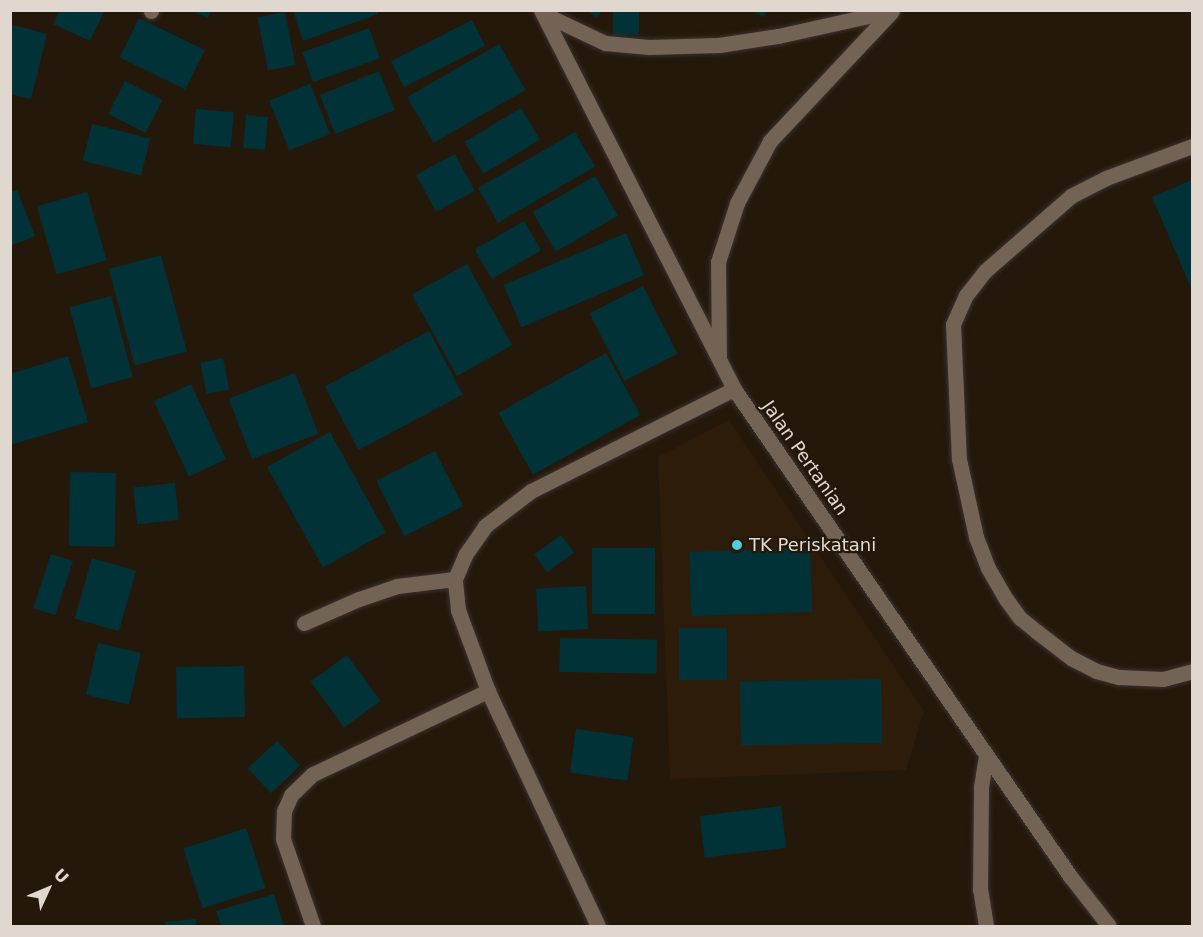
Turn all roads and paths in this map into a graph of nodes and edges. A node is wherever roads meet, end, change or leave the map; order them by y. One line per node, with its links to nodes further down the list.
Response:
1 (892, 11): 2 (street); 4 (street)
2 (543, 12): 4 (street, Jalan Pertanian)
3 (1192, 146): 8 (street)
4 (719, 360): 5 (street, Jalan Pertanian)
5 (734, 389): 6 (street); 10 (street, Jalan Pertanian)
6 (454, 579): 7 (street); 9 (street)
7 (304, 623)
8 (1192, 671)
9 (488, 691): 11 (street); 12 (street)
10 (986, 754): 13 (street); 14 (street, Jalan Pertanian)
11 (313, 927)
12 (598, 927)
13 (986, 927)
14 (1109, 927)

